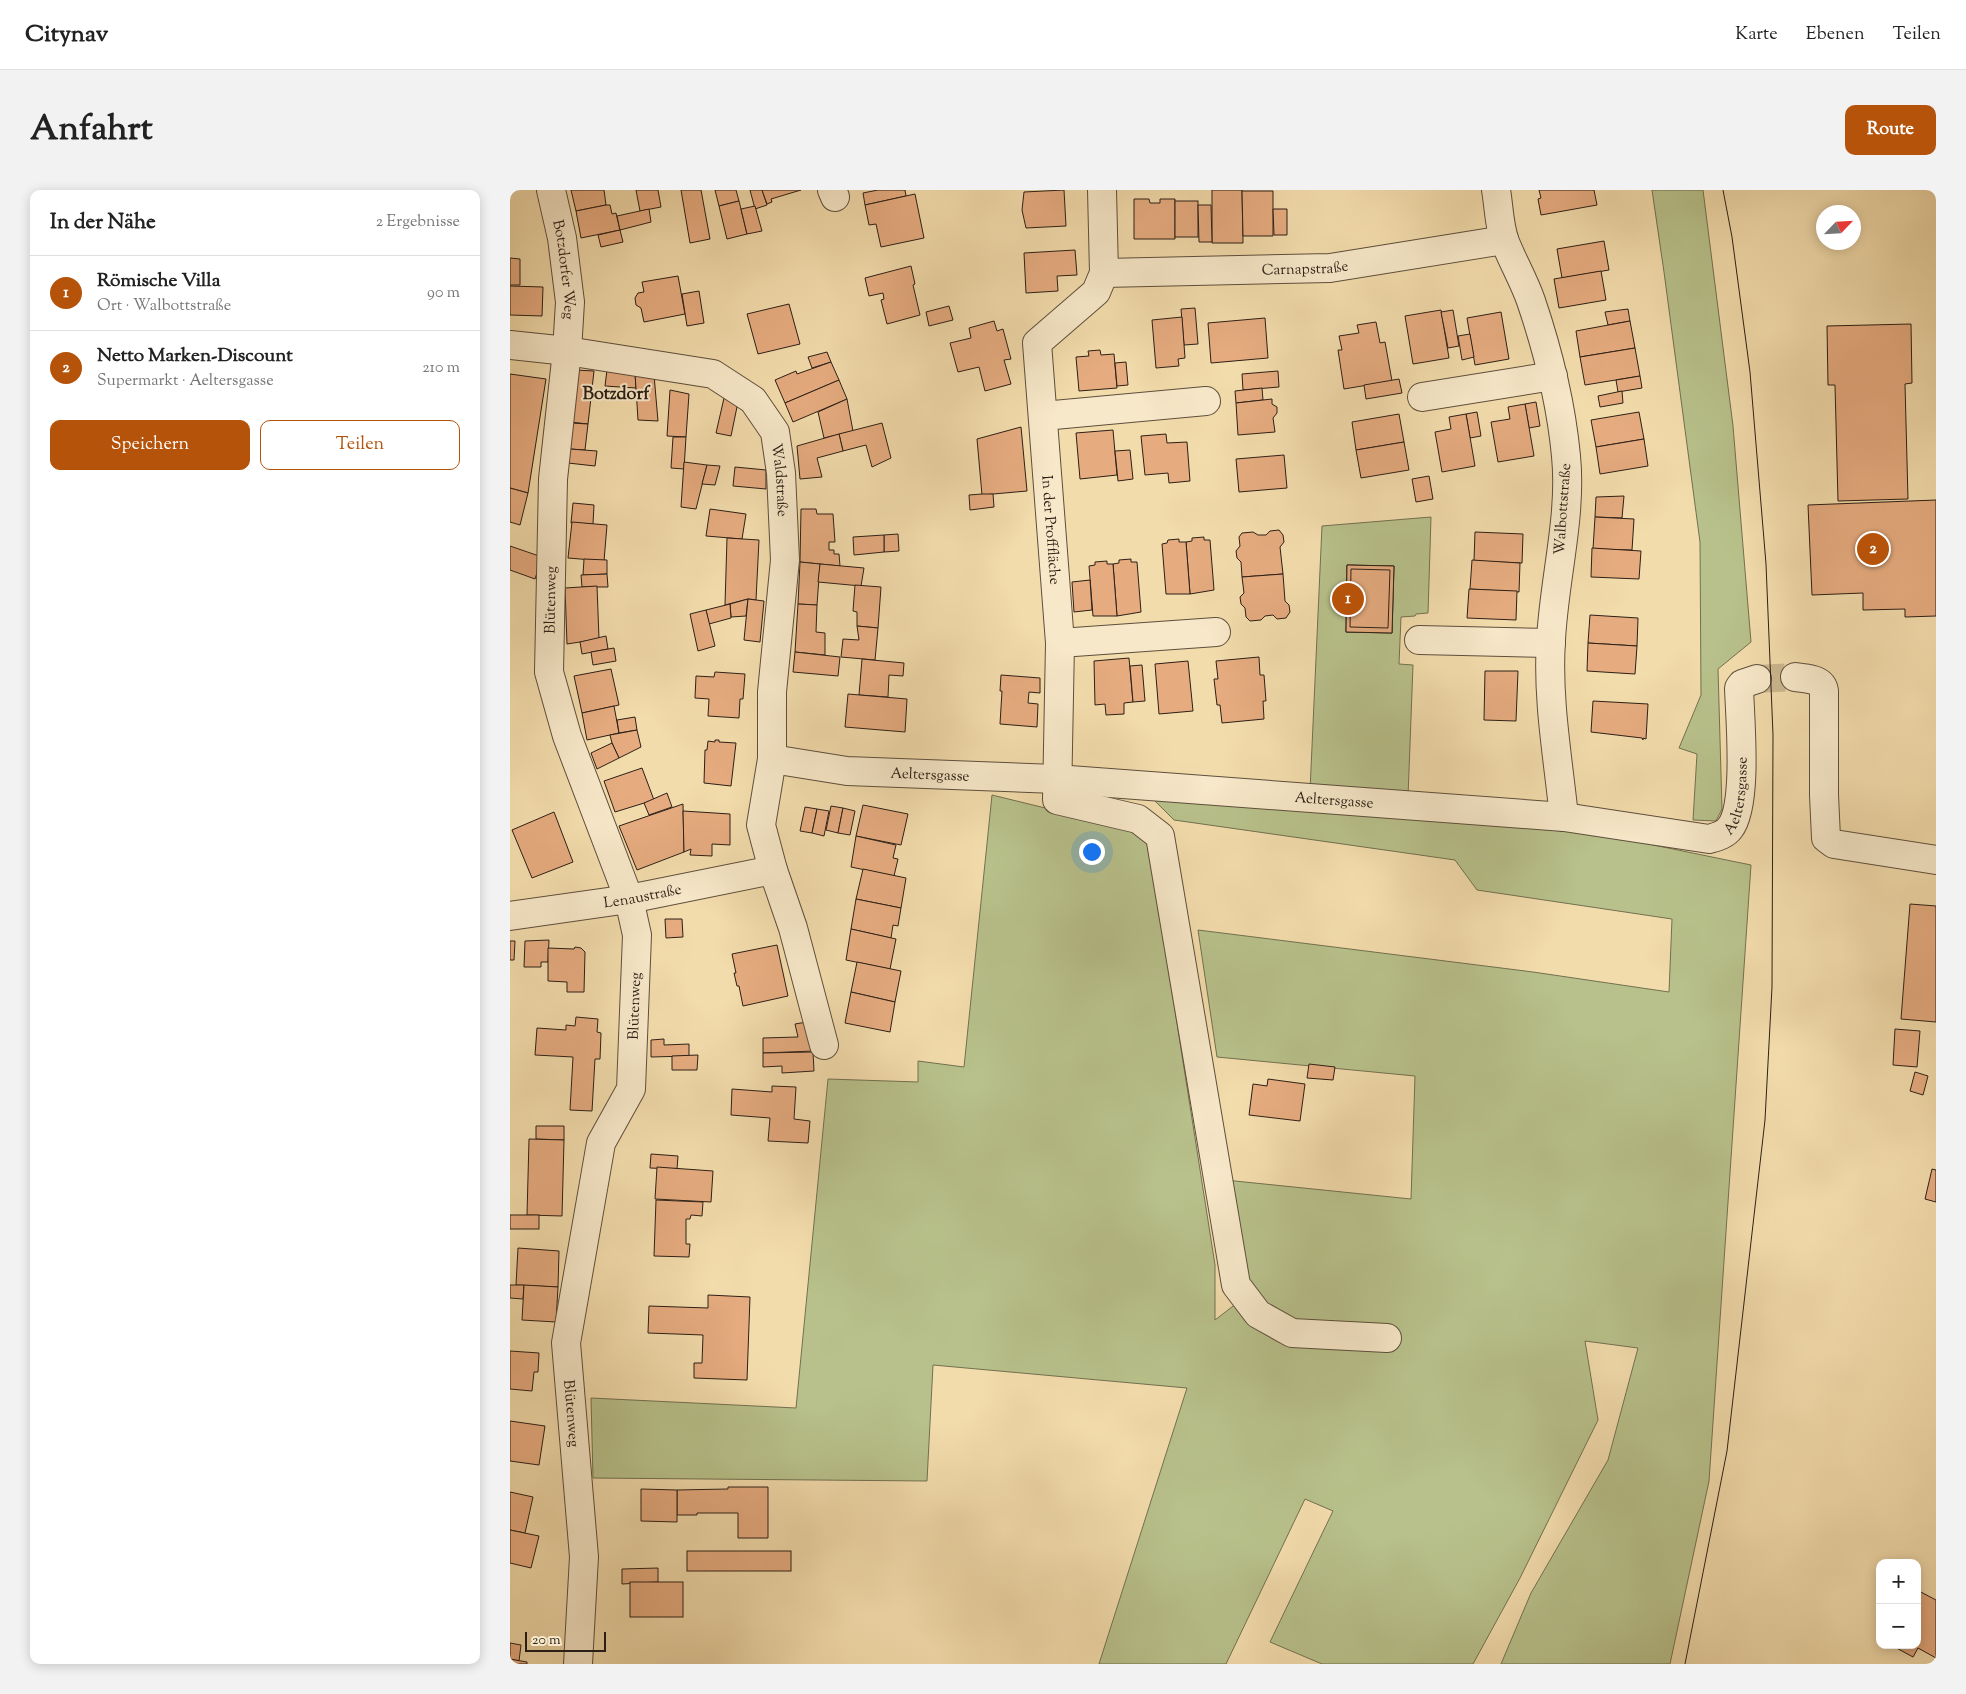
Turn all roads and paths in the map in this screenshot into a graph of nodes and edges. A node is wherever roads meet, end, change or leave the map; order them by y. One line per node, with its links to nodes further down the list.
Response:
1 (551, 190): 7 (street, Botzdorfer Weg)
2 (1102, 190): 5 (street, In der Profffläche)
3 (1496, 190): 4 (street, Walbottstraße)
4 (1504, 240): 5 (street, Carnapstraße); 8 (street, Walbottstraße)
5 (1104, 273): 11 (street, In der Profffläche)
6 (510, 345): 7 (street, Waldstraße)
7 (567, 351): 18 (street, Waldstraße); 23 (street, Blütenweg)
8 (1553, 376): 9 (street); 15 (street, Walbottstraße)
9 (1422, 398)
10 (1206, 402): 11 (street)
11 (1043, 416): 14 (street, In der Profffläche)
12 (1216, 632): 14 (street)
13 (1419, 640): 15 (street)
14 (1060, 643): 19 (street, In der Profffläche)
15 (1550, 643): 20 (street, Walbottstraße)
16 (1794, 678): 21 (street)
17 (1757, 679): 20 (street, Aeltersgasse)
18 (772, 759): 19 (street, Aeltersgasse); 22 (street)
19 (1056, 779): 20 (street, Aeltersgasse); 26 (street, In der Profffläche)
20 (1564, 817)
21 (1936, 860)
22 (774, 870): 23 (street, Lenaustraße); 25 (street)
23 (629, 899): 24 (street, Lenaustraße); 27 (street, Blütenweg)
24 (510, 916)
25 (824, 1045)
26 (1387, 1338)
27 (578, 1664)

